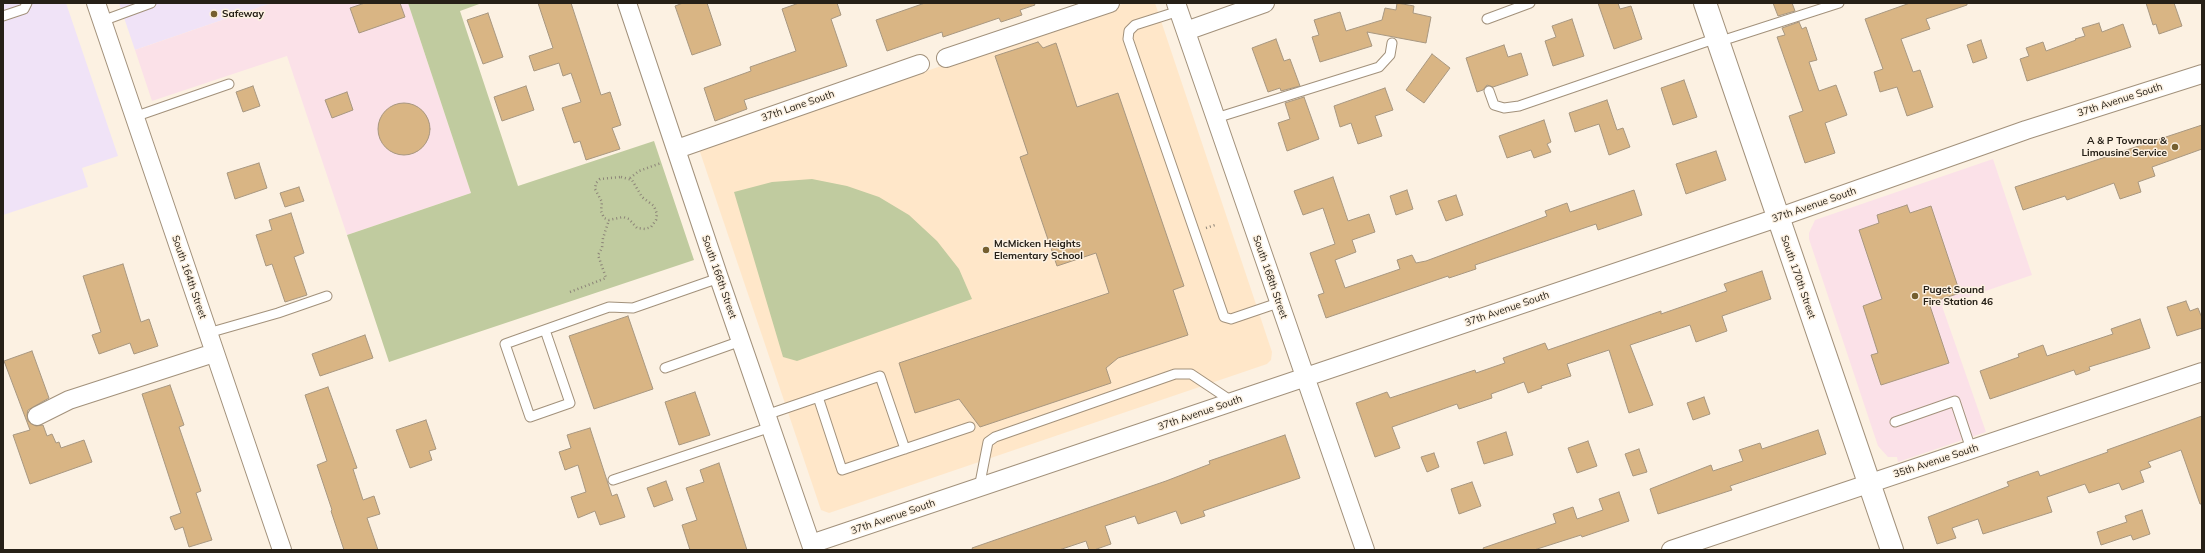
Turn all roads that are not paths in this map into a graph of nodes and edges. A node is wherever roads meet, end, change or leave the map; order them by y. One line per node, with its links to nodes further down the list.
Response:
1 (27, 3): 11 (lane)
2 (96, 3): 13 (street, South 164th Street)
3 (151, 3): 13 (lane)
4 (627, 3): 24 (street, South 166th Street)
5 (1110, 3): 17 (street)
6 (1265, 3): 14 (street)
7 (1530, 3): 12 (lane)
8 (1705, 3): 15 (street, South 170th Street)
9 (1839, 3): 15 (lane)
10 (1178, 7): 14 (street, South 168th Street); 28 (lane)
11 (3, 16)
12 (1487, 19)
13 (102, 21): 22 (street, South 164th Street)
14 (1186, 31): 23 (street, South 168th Street)
15 (1717, 40): 21 (lane); 25 (street, South 170th Street)
16 (1392, 43): 23 (lane)
17 (946, 58)
18 (920, 64): 24 (street, 37th Lane South)
19 (2202, 74): 25 (street, 37th Avenue South)
20 (229, 84): 22 (lane)
21 (1489, 91)
22 (134, 117): 30 (street, South 164th Street)
23 (1216, 118): 28 (street, South 168th Street)
24 (677, 148): 26 (street, South 166th Street)
25 (1777, 218): 35 (street, 37th Avenue South); 45 (street, South 170th Street)
26 (719, 278): 29 (lane); 31 (street, South 166th Street)
27 (327, 296): 30 (lane)
28 (1278, 303): 35 (street, South 168th Street)
29 (546, 330): 29 (lane)
30 (208, 333): 32 (street, South 164th Street)
31 (741, 341): 33 (lane); 39 (street, South 166th Street)
32 (214, 353): 38 (street); 48 (street, South 164th Street)
33 (665, 368)
34 (2202, 372): 43 (street, 35th Avenue South)
35 (1304, 378): 37 (street, 37th Avenue South); 49 (street, South 168th Street)
36 (818, 397): 39 (lane); 42 (lane); 42 (lane)
37 (1233, 402): 46 (street, 37th Avenue South); 46 (lane)
38 (37, 416)
39 (769, 421): 44 (lane); 47 (street, South 166th Street)
40 (1895, 422): 43 (lane)
41 (970, 427): 42 (lane)
42 (905, 449)
43 (1971, 449): 45 (street, 35th Avenue South)
44 (613, 480)
45 (1869, 484): 50 (street, 35th Avenue South); 51 (street, South 170th Street)
46 (979, 488): 47 (street, 37th Avenue South)
47 (812, 547)
48 (282, 550)
49 (1365, 550)
50 (1671, 550)
51 (1892, 550)

